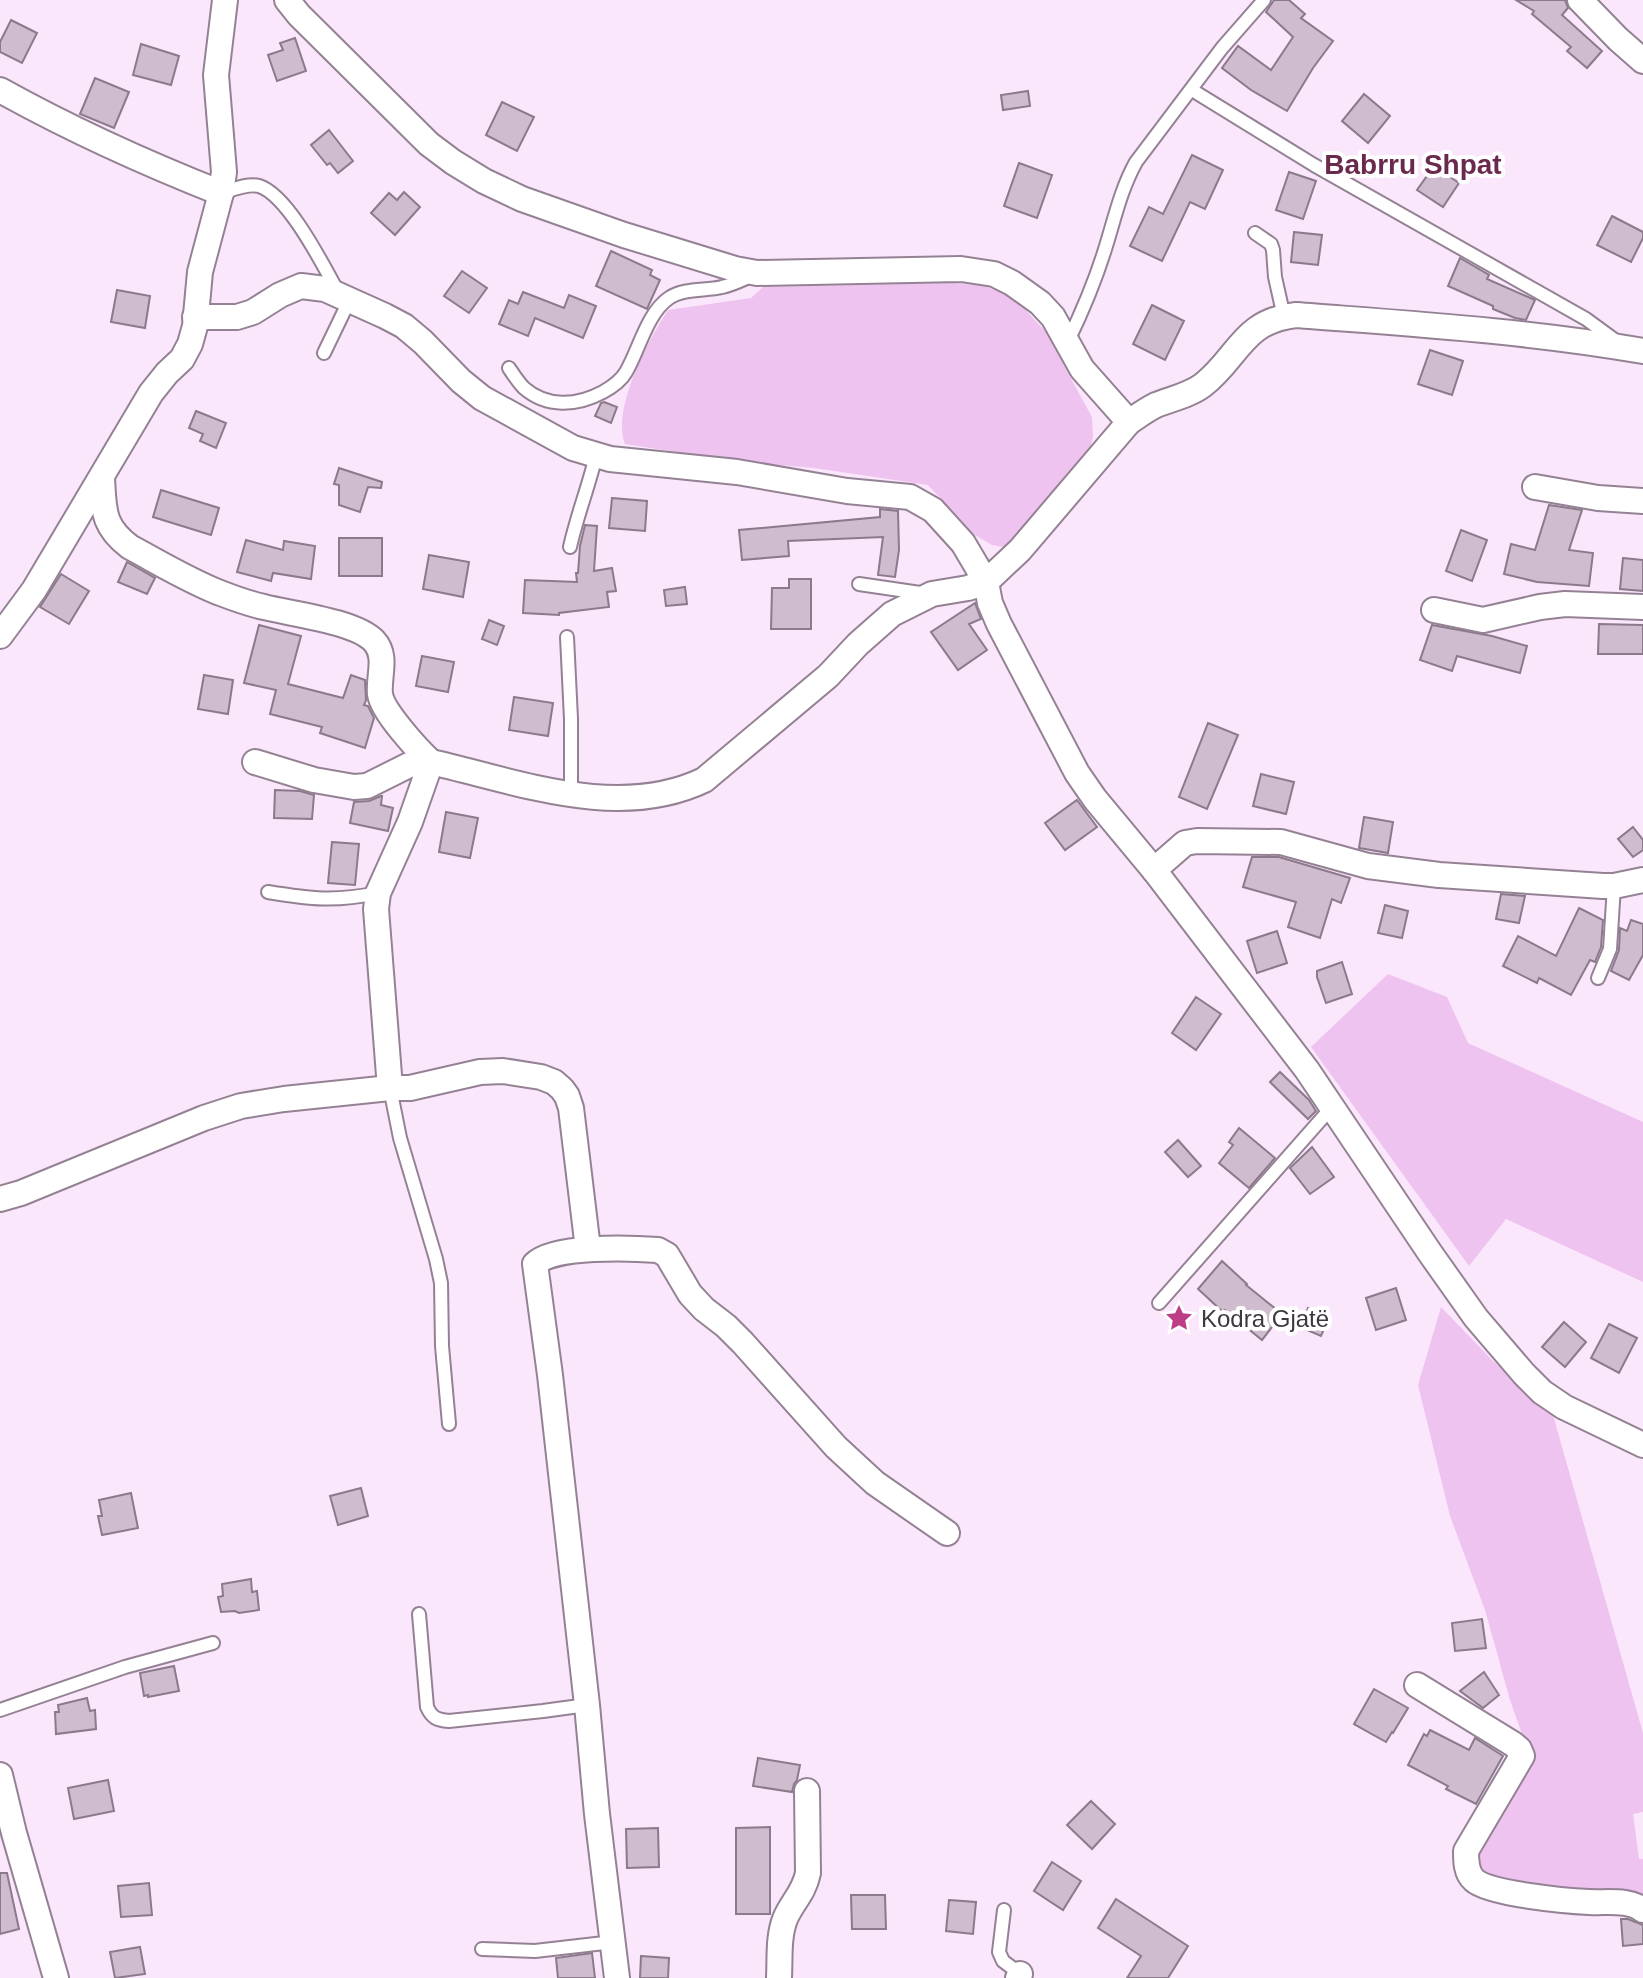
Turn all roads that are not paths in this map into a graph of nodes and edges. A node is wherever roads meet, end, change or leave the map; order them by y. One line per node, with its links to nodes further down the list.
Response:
1 (225, 0): 8 (street)
2 (287, 0): 10 (street)
3 (1264, 0): 7 (lane)
4 (1587, 3): 5 (street)
5 (1643, 61)
6 (0, 90): 8 (street)
7 (1192, 90): 14 (lane); 15 (lane)
8 (221, 193): 11 (lane); 12 (street)
9 (1255, 233): 13 (lane)
10 (757, 273): 14 (street); 17 (lane)
11 (345, 297): 12 (street); 16 (lane); 19 (street)
12 (195, 317): 20 (street)
13 (1284, 317): 15 (street); 18 (street)
14 (1068, 341): 18 (street)
15 (1634, 350)
16 (324, 353)
17 (509, 368)
18 (1129, 422): 24 (street)
19 (596, 455): 23 (lane); 24 (street)
20 (102, 478): 29 (street); 32 (street)
21 (1535, 487): 22 (street)
22 (1643, 501)
23 (570, 547)
24 (986, 582): 26 (street); 34 (street)
25 (859, 584): 26 (lane)
26 (932, 594): 33 (street)
27 (1643, 607): 28 (street)
28 (1434, 610)
29 (0, 636)
30 (567, 637): 33 (lane)
31 (255, 762): 32 (street)
32 (431, 762): 33 (street); 38 (street)
33 (571, 794)
34 (1154, 870): 36 (street); 41 (street)
35 (1643, 880): 36 (street)
36 (1614, 886): 39 (lane)
37 (268, 892): 38 (lane)
38 (378, 893): 40 (street)
39 (1598, 978)
40 (390, 1088): 42 (street); 43 (street); 45 (lane)
41 (1332, 1107): 44 (lane); 46 (street)
42 (0, 1199)
43 (588, 1249): 47 (street); 51 (street)
44 (1159, 1303)
45 (449, 1424)
46 (1643, 1445)
47 (947, 1533)
48 (419, 1614): 51 (lane)
49 (213, 1643): 52 (lane)
50 (1417, 1685): 56 (street)
51 (587, 1705): 57 (street)
52 (0, 1710)
53 (0, 1775): 60 (street)
54 (807, 1791): 62 (street)
55 (1004, 1910): 59 (lane)
56 (1643, 1910)
57 (613, 1942): 58 (lane); 61 (street)
58 (482, 1949)
59 (1021, 1977)
60 (56, 1978)
61 (617, 1978)
62 (779, 1978)

